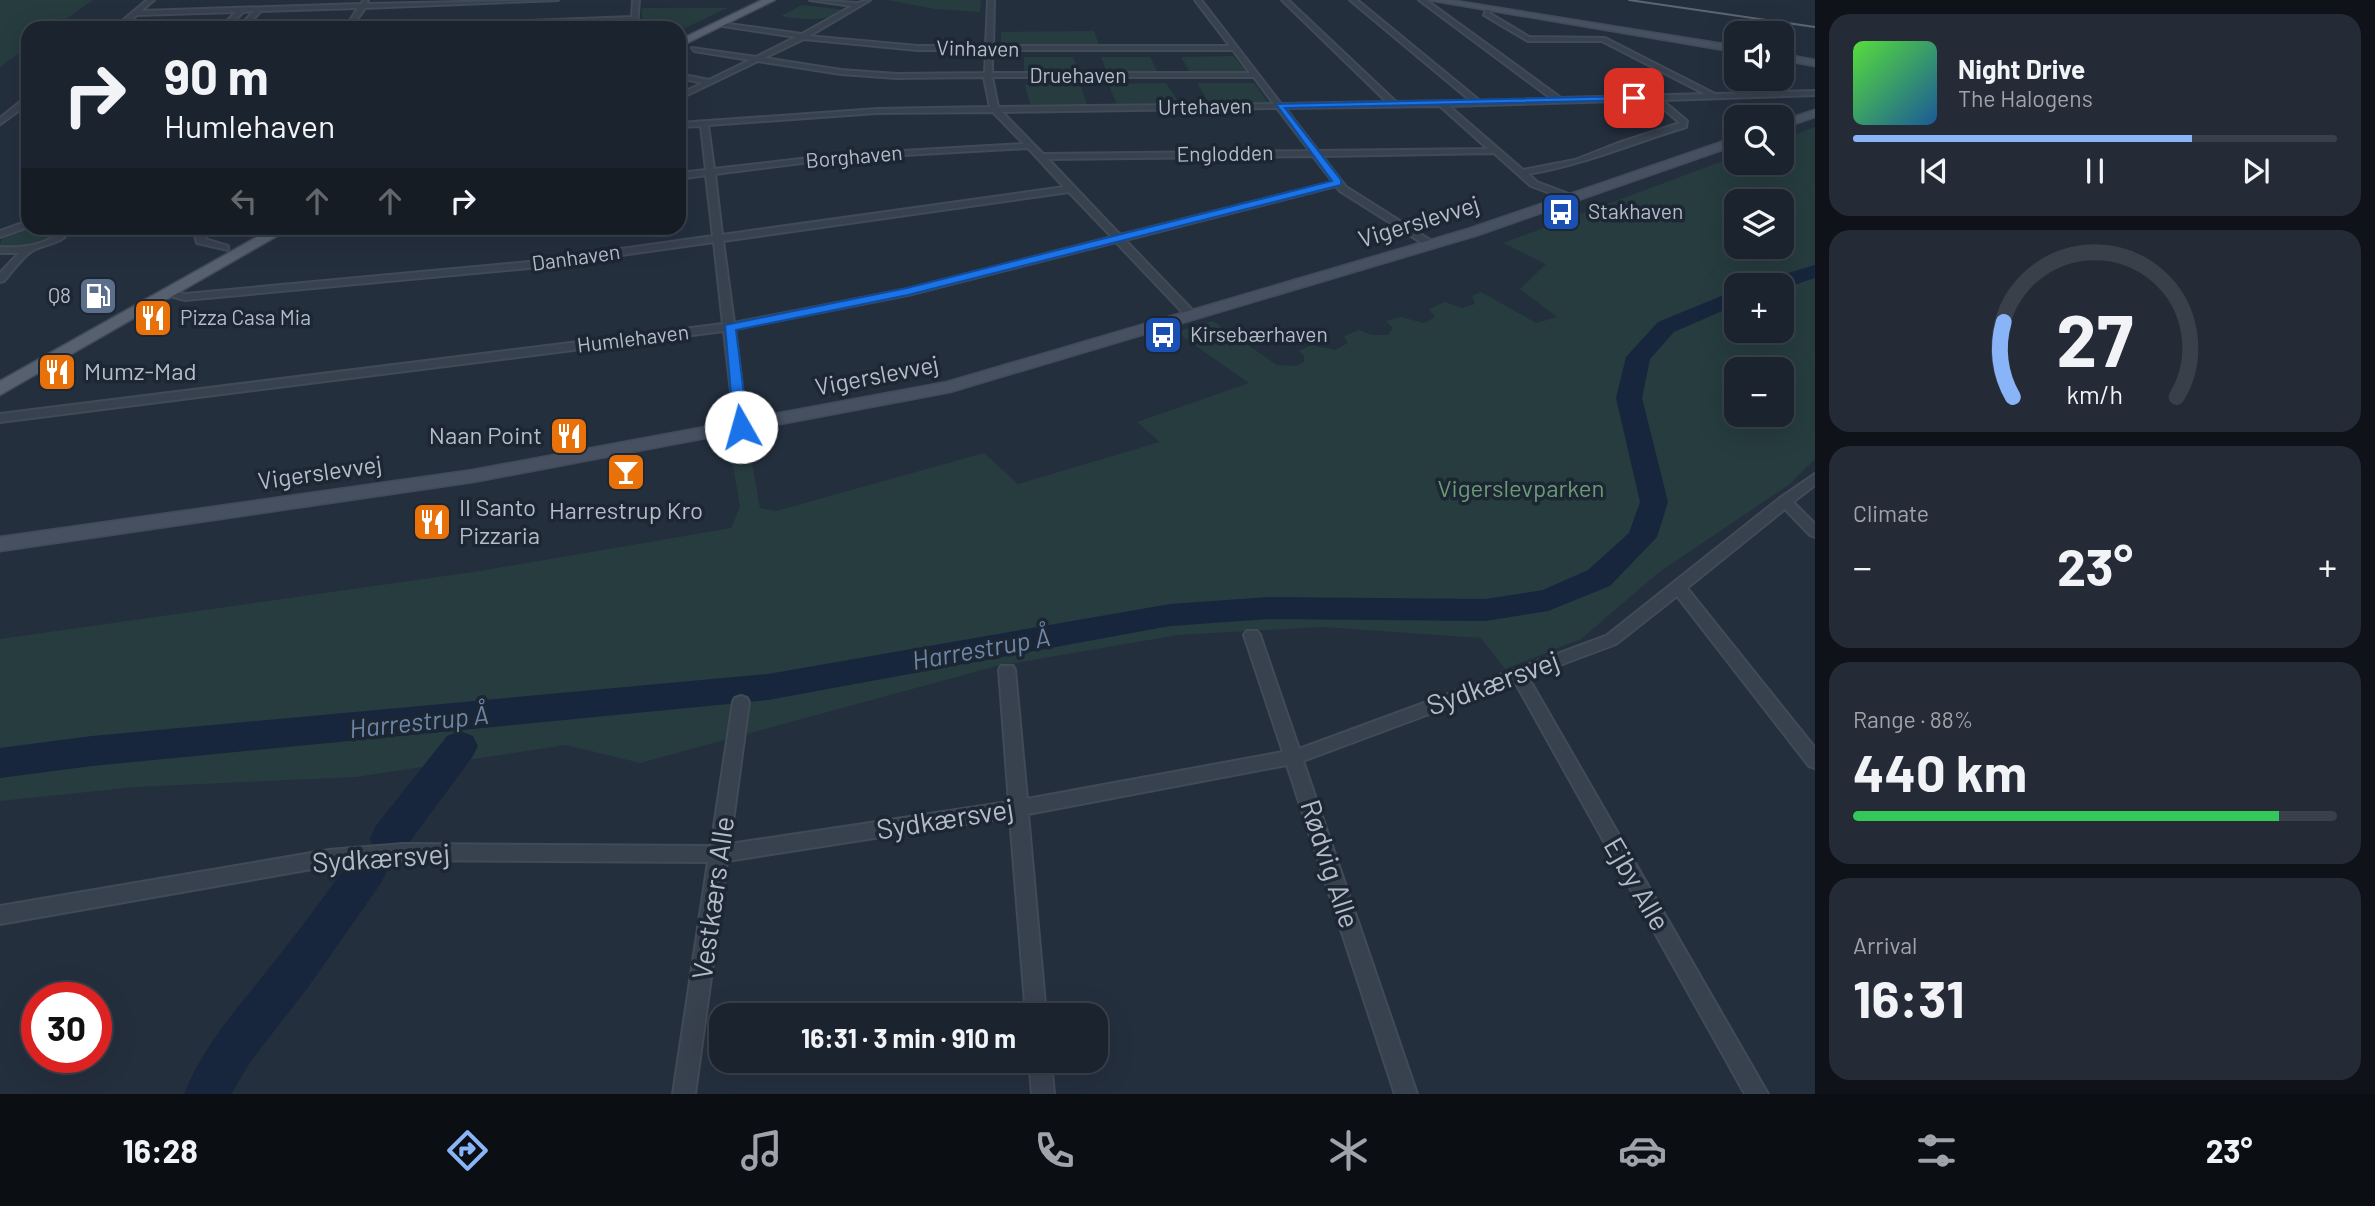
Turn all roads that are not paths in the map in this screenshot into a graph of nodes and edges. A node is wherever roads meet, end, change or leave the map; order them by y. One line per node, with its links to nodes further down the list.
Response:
1 (151, 0): 20 (street)
2 (555, 0): 15 (street)
3 (636, 0): 21 (street)
4 (755, 0): 28 (main road)
5 (770, 0): 27 (main road)
6 (813, 0): 16 (street)
7 (867, 0): 16 (street)
8 (991, 0): 35 (street)
9 (1198, 0): 33 (street)
10 (1285, 0): 50 (street)
11 (1353, 0): 48 (street)
12 (1422, 0): 47 (street)
13 (1433, 0): 19 (street)
14 (1443, 0): 32 (street)
15 (365, 3): 17 (street); 25 (street)
16 (858, 5): 29 (street)
17 (258, 9): 18 (street); 24 (street)
18 (241, 10): 20 (street); 23 (street)
19 (1487, 11): 31 (street); 45 (street)
20 (136, 13): 22 (street)
21 (635, 19): 26 (street)
22 (126, 21)
23 (230, 21)
24 (247, 21)
25 (353, 21)
26 (581, 21)
27 (723, 24): 29 (street, Vinhaven); 30 (main road)
28 (686, 34)
29 (802, 37): 35 (street, Vinhaven); 37 (street)
30 (686, 41)
31 (1724, 46)
32 (1724, 46)
33 (1234, 48): 35 (street, Vinhaven); 39 (street)
34 (694, 49): 37 (street, Druehaven)
35 (988, 50): 41 (street)
36 (1794, 58): 38 (street)
37 (757, 59): 41 (street, Druehaven); 42 (street)
38 (1815, 61)
39 (1255, 75): 41 (street, Druehaven); 52 (street)
40 (686, 77): 42 (street)
41 (988, 77): 53 (street)
42 (710, 82): 44 (street)
43 (1815, 93): 45 (street, Urtehaven)
44 (686, 94)
45 (1713, 96): 46 (street, Urtehaven)
46 (1654, 97): 47 (street, Urtehaven); 65 (street)
47 (1559, 100): 48 (street, Urtehaven)
48 (1478, 103): 49 (street, Urtehaven)
49 (1442, 104): 50 (street, Urtehaven); 61 (street)
50 (1394, 105): 52 (street, Urtehaven)
51 (21, 106): 56 (street)
52 (1279, 106): 53 (street, Urtehaven); 62 (street)
53 (994, 108): 57 (street, Urtehaven); 60 (street)
54 (1815, 113): 55 (street)
55 (1794, 121)
56 (0, 122)
57 (704, 122): 58 (street, Urtehaven); 64 (street)
58 (686, 124)
59 (1724, 145): 69 (street, Vigerslevvej)
60 (1029, 146): 63 (street); 64 (street, Borghaven)
61 (1494, 151): 62 (street, Englodden); 65 (street)
62 (1315, 153): 63 (street, Englodden); 67 (street)
63 (1040, 157): 68 (street)
64 (711, 172): 66 (street, Borghaven); 76 (street)
65 (1521, 173): 69 (street)
66 (686, 175)
67 (1338, 183): 77 (street, Humlehaven); 78 (street)
68 (1070, 189): 76 (street, Danhaven); 77 (street)
69 (1571, 198): 78 (street, Vigerslevvej)
70 (21, 226): 71 (street)
71 (0, 234)
72 (61, 235): 79 (street)
73 (201, 235): 80 (street)
74 (252, 235): 80 (main road)
75 (271, 235): 83 (main road)
76 (719, 238): 83 (street, Danhaven); 85 (street)
77 (1118, 239): 84 (street); 85 (street, Humlehaven)
78 (1430, 244): 84 (street, Vigerslevvej)
79 (29, 248): 81 (street); 82 (street)
80 (225, 248): 86 (main road)
81 (0, 250)
82 (0, 279)
83 (164, 293): 87 (main road)
84 (1191, 315): 89 (street, Vigerslevvej)
85 (729, 327): 88 (street, Humlehaven); 89 (street)
86 (0, 379)
87 (0, 389)
88 (0, 418)
89 (741, 427): 93 (street, Vigerslevvej)
90 (1815, 478): 91 (street, Sydkærsvej)
91 (1785, 501): 92 (street); 94 (street, Sydkærsvej)
92 (1815, 532)
93 (0, 544)
94 (1678, 587): 97 (street, Sydkærsvej); 100 (street)
95 (1252, 635): 99 (street, Rødvig Alle)
96 (1007, 670): 101 (street)
97 (1518, 674): 99 (street, Sydkærsvej); 109 (street, Ejby Alle)
98 (741, 702): 102 (street, Vestkærs Alle)
99 (1295, 757): 101 (street, Sydkærsvej); 108 (street, Rødvig Alle)
100 (1815, 761)
101 (1018, 808): 102 (street, Sydkærsvej); 104 (street)
102 (719, 854): 103 (street, Sydkærsvej); 106 (street, Vestkærs Alle)
103 (0, 915)
104 (1035, 1003)
105 (1041, 1073): 107 (street)
106 (684, 1094)
107 (1043, 1094)
108 (1406, 1094)
109 (1757, 1094)

